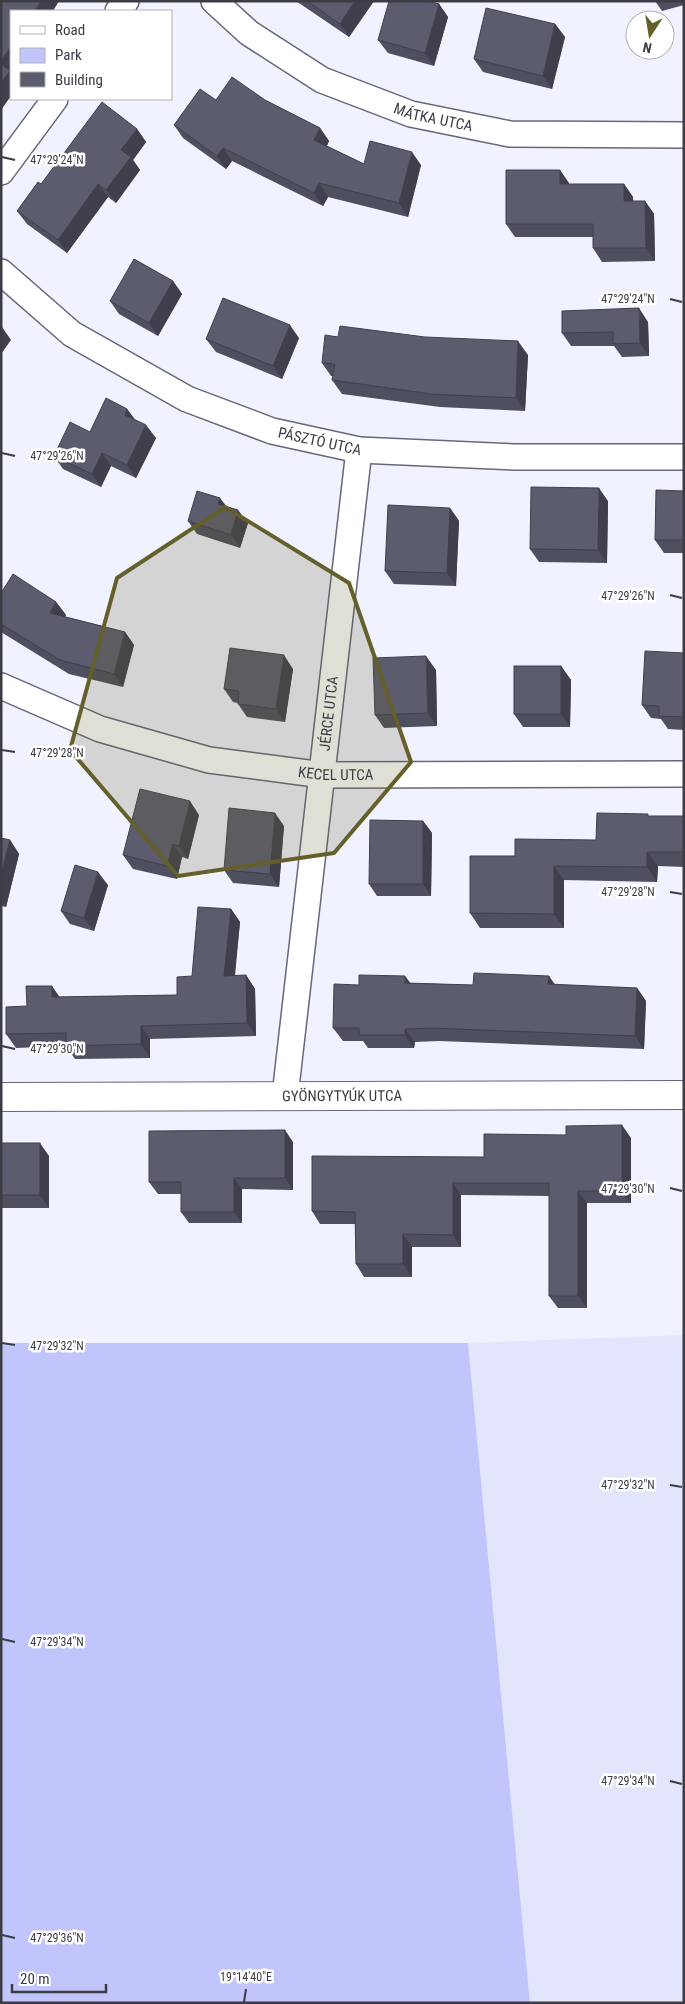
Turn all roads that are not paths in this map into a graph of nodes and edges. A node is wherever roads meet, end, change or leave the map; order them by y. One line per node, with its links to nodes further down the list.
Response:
1 (214, 1): 3 (street, MÁTKA UTCA)
2 (54, 100): 4 (street)
3 (684, 135)
4 (1, 172)
5 (1, 272): 6 (street, PÁSZTÓ UTCA)
6 (358, 450): 7 (street, PÁSZTÓ UTCA); 10 (street, JÉRCE UTCA)
7 (684, 457)
8 (1, 686): 10 (street, KECEL UTCA)
9 (684, 774): 10 (street, KECEL UTCA)
10 (323, 775): 12 (street, JÉRCE UTCA)
11 (684, 1095): 12 (street, GYÖNGYTYÚK UTCA)
12 (285, 1096): 13 (street, GYÖNGYTYÚK UTCA)
13 (1, 1097)

